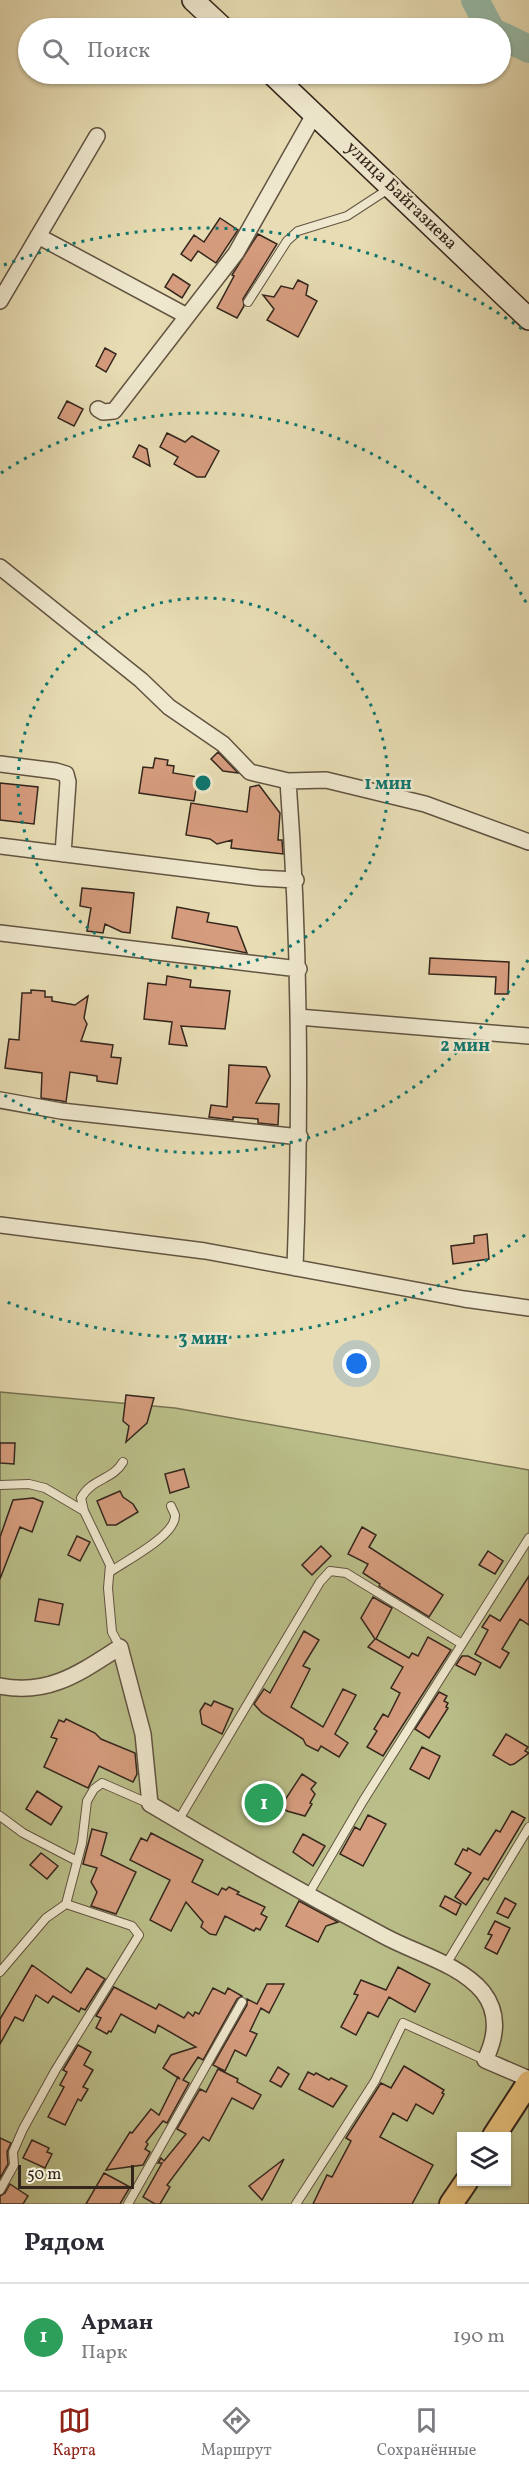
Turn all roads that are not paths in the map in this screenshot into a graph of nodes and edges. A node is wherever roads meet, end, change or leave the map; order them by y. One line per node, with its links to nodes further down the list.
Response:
1 (193, 0): 2 (main road)
2 (213, 18)
3 (283, 84): 4 (main road, улица Байгазиева)
4 (315, 113): 6 (main road, улица Байгазиева); 10 (street)
5 (97, 136): 7 (street)
6 (391, 188): 9 (lane); 11 (main road, улица Байгазиева)
7 (38, 236): 8 (street); 10 (street)
8 (0, 301)
9 (248, 302)
10 (187, 316): 12 (street)
11 (529, 319)
12 (98, 409)
13 (0, 567): 15 (street)
14 (0, 764): 18 (street)
15 (288, 781): 16 (street); 19 (street)
16 (529, 842)
17 (0, 846): 18 (street)
18 (63, 854): 19 (street)
19 (296, 880): 21 (street)
20 (0, 933): 21 (street)
21 (299, 969): 22 (street)
22 (298, 1017): 23 (street); 25 (street)
23 (529, 1036)
24 (0, 1100): 25 (street)
25 (300, 1137): 27 (street)
26 (0, 1225): 27 (street)
27 (295, 1268): 28 (street)
28 (529, 1308)
29 (123, 1462): 32 (lane)
30 (0, 1485): 32 (lane)
31 (171, 1506): 34 (lane)
32 (84, 1511): 34 (lane)
33 (529, 1538): 35 (lane)
34 (110, 1572): 36 (lane)
35 (462, 1644): 40 (lane); 43 (lane)
36 (120, 1647): 37 (street); 38 (street)
37 (0, 1686)
38 (150, 1804): 40 (street); 42 (lane)
39 (0, 1816): 42 (lane)
40 (178, 1821): 43 (street)
41 (529, 1827): 45 (lane)
42 (77, 1861): 44 (lane)
43 (308, 1895): 45 (street)
44 (66, 1904): 46 (lane); 52 (lane)
45 (445, 1966): 48 (street)
46 (0, 1972)
47 (242, 2002): 53 (lane)
48 (485, 2060): 49 (street); 54 (lane)
49 (529, 2081): 50 (main road)
50 (497, 2132)
51 (463, 2186): 55 (main road)
52 (0, 2190)
53 (128, 2204)
54 (296, 2204)
55 (451, 2204)

